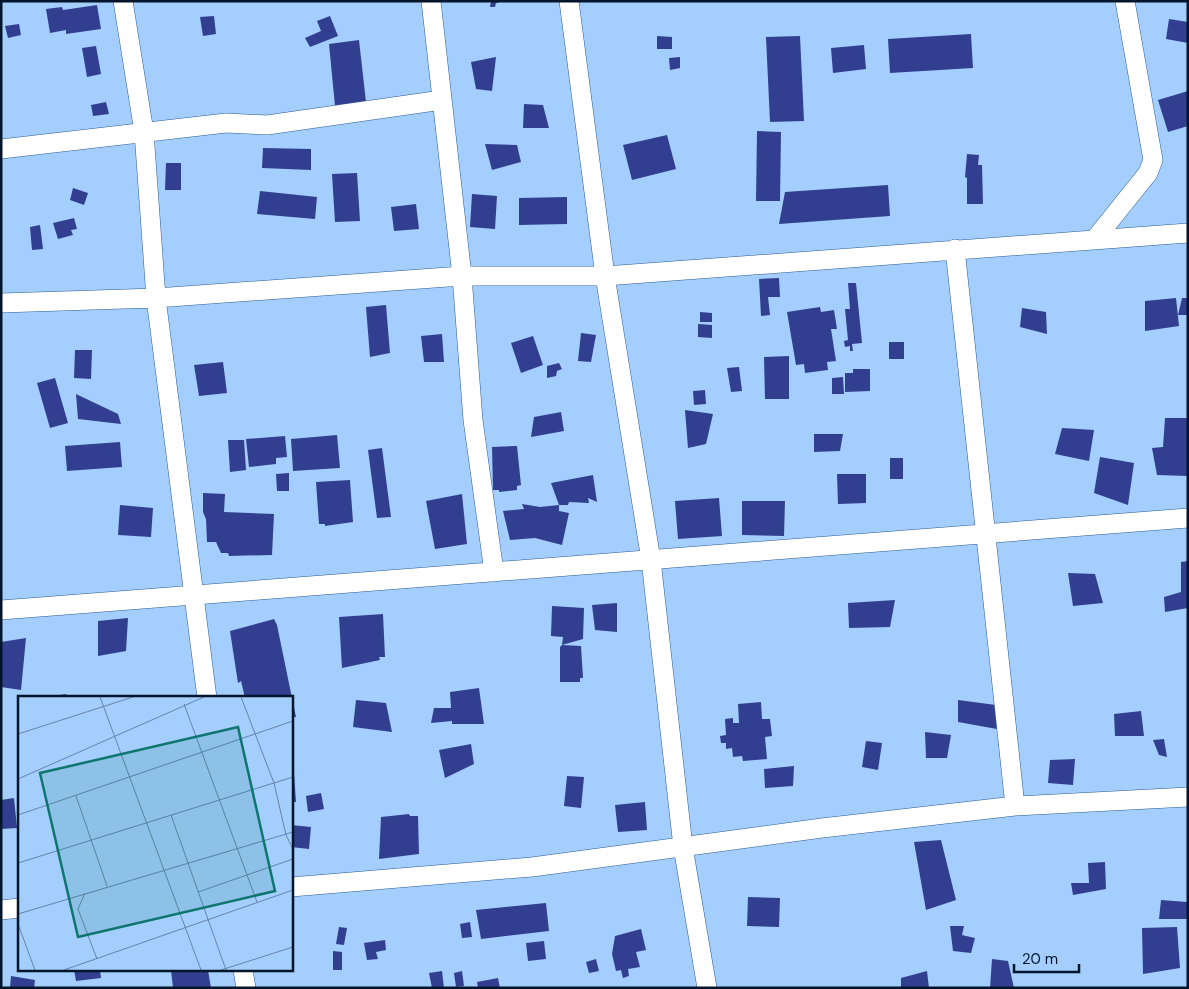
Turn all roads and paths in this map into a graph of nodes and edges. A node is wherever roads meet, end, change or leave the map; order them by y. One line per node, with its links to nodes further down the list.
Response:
1 (123, 1): 6 (street)
2 (431, 1): 5 (street)
3 (569, 1): 12 (street)
4 (1125, 1): 9 (street)
5 (442, 100): 6 (street); 11 (street)
6 (144, 132): 7 (street); 13 (street)
7 (1, 149)
8 (1188, 233): 9 (street)
9 (1095, 239): 10 (street)
10 (955, 249): 12 (street); 16 (street)
11 (462, 276): 12 (street); 13 (street); 18 (street)
12 (606, 276): 17 (street)
13 (156, 298): 14 (street); 19 (street)
14 (1, 304)
15 (1188, 518): 16 (street)
16 (987, 532): 17 (street); 23 (street)
17 (651, 560): 18 (street); 24 (street)
18 (494, 572): 19 (street)
19 (194, 595): 20 (street); 21 (street)
20 (1, 610)
21 (208, 696)
22 (1188, 797): 23 (street)
23 (1015, 806): 24 (street)
24 (683, 847): 25 (street); 30 (street)
25 (292, 887)
26 (18, 908): 27 (street)
27 (1, 910)
28 (243, 972): 29 (street)
29 (246, 988)
30 (707, 988)

